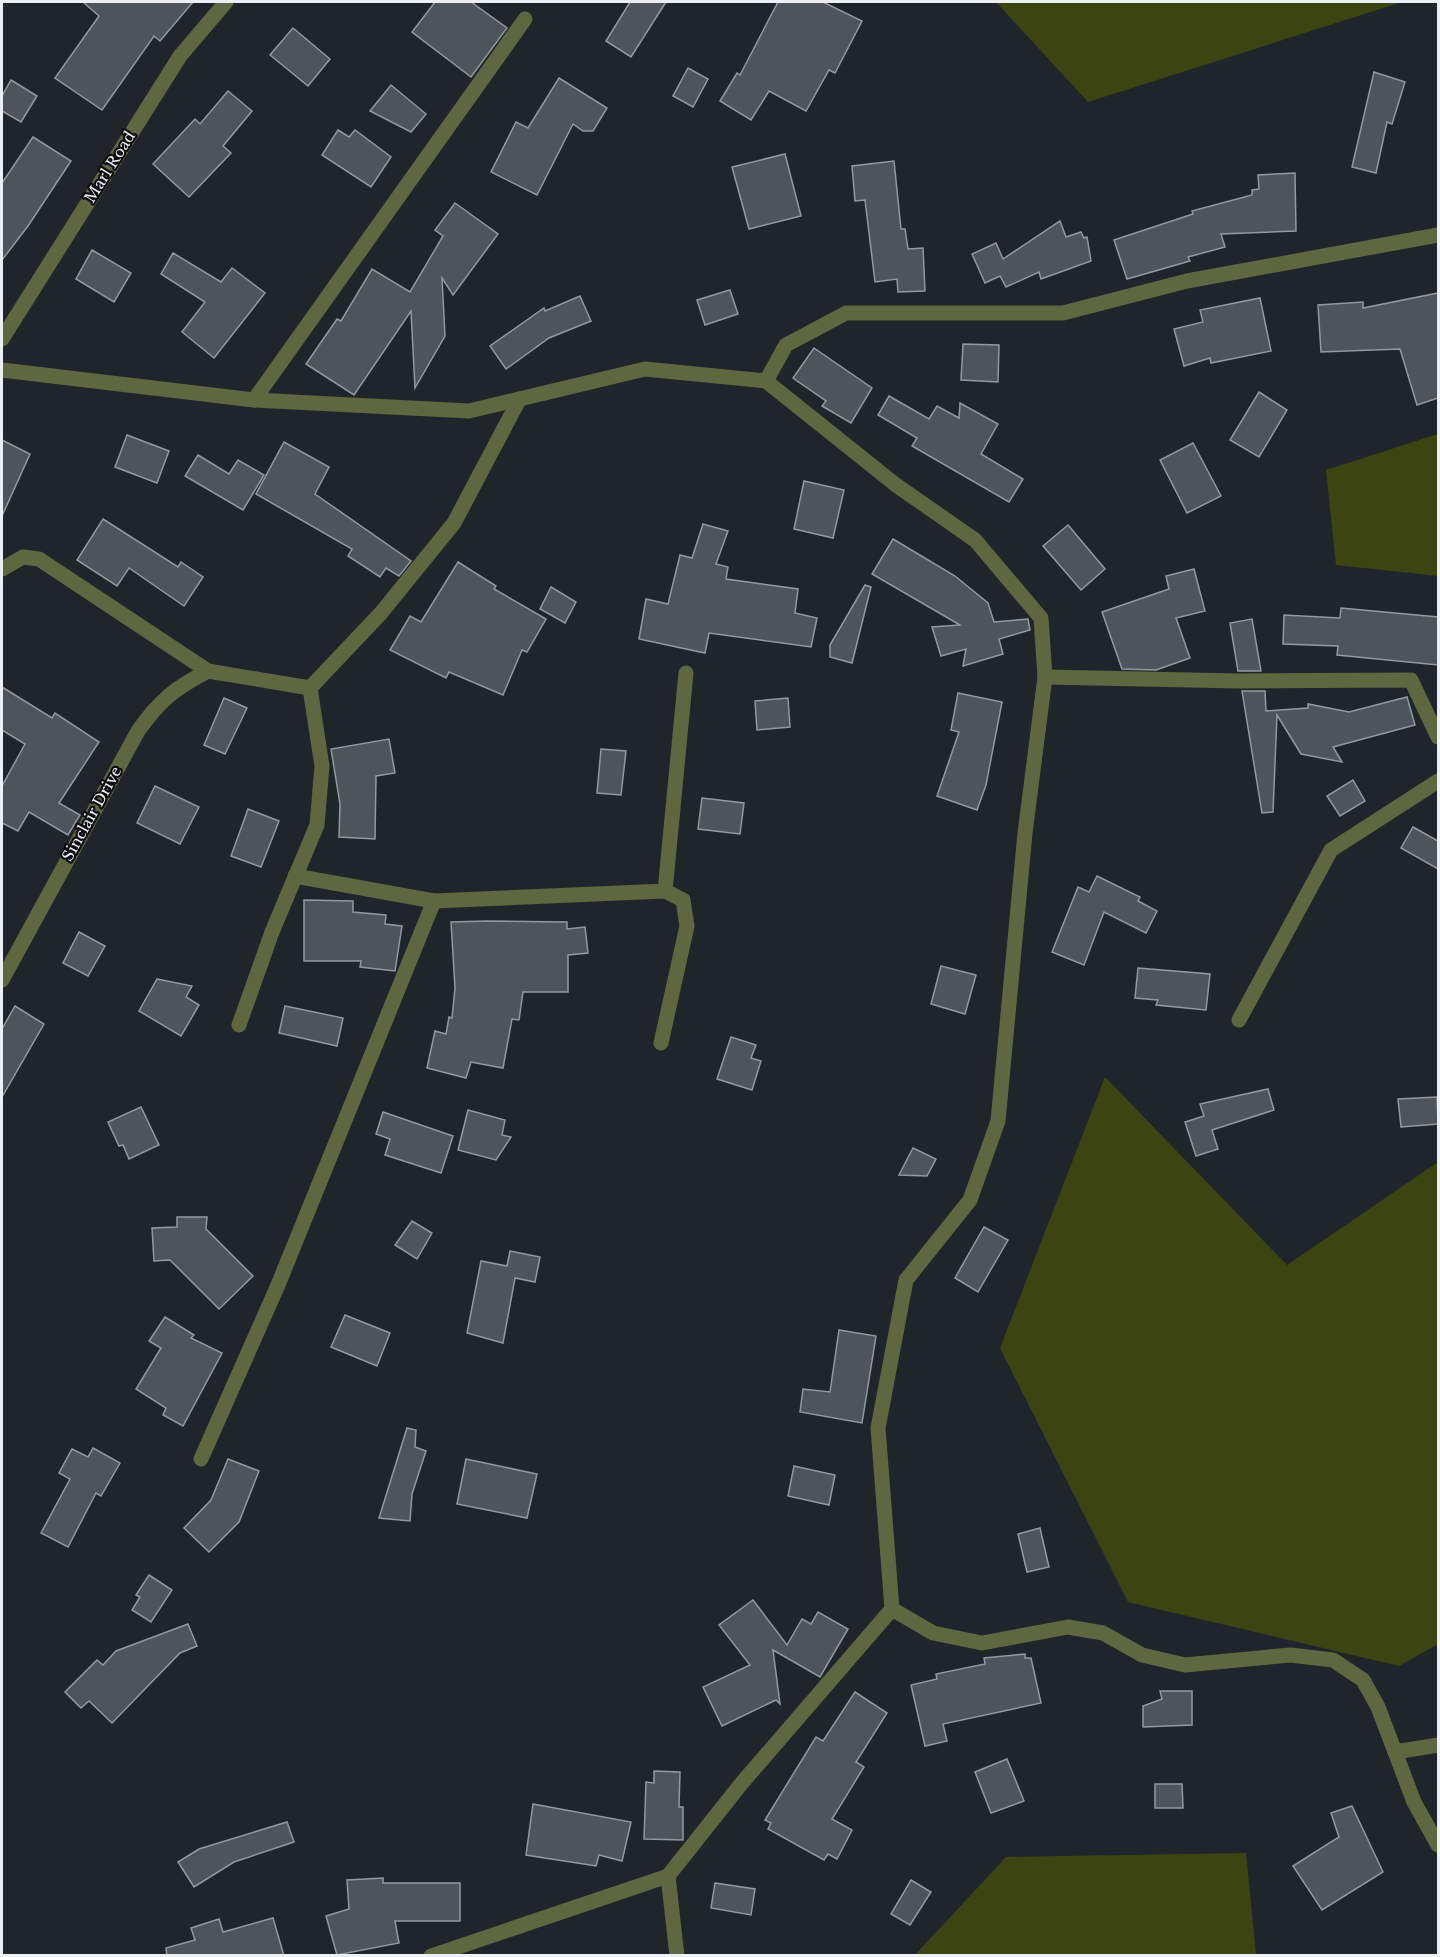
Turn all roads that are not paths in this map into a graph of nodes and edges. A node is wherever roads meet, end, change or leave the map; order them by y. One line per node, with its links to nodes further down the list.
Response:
1 (226, 2): 4 (street, Marl Road)
2 (525, 19): 7 (street)
3 (1438, 235): 6 (street)
4 (2, 339)
5 (2, 370): 7 (street)
6 (766, 381): 8 (street); 12 (street)
7 (254, 400): 8 (street)
8 (519, 400): 13 (street)
9 (2, 569): 10 (street)
10 (208, 671): 13 (street); 19 (street, Sinclair Drive)
11 (686, 673): 17 (street)
12 (1045, 677): 14 (street); 24 (street)
13 (310, 688): 16 (street)
14 (1438, 737)
15 (1438, 781): 20 (street)
16 (295, 876): 18 (street); 21 (street)
17 (665, 891): 18 (street); 22 (street)
18 (434, 901): 23 (street)
19 (2, 980)
20 (1239, 1020)
21 (239, 1024)
22 (661, 1043)
23 (201, 1459)
24 (892, 1609): 26 (street); 28 (street)
25 (1438, 1745): 26 (street)
26 (1395, 1752): 27 (street)
27 (1438, 1845)
28 (668, 1876): 29 (street); 30 (street)
29 (431, 1956)
30 (677, 1956)

